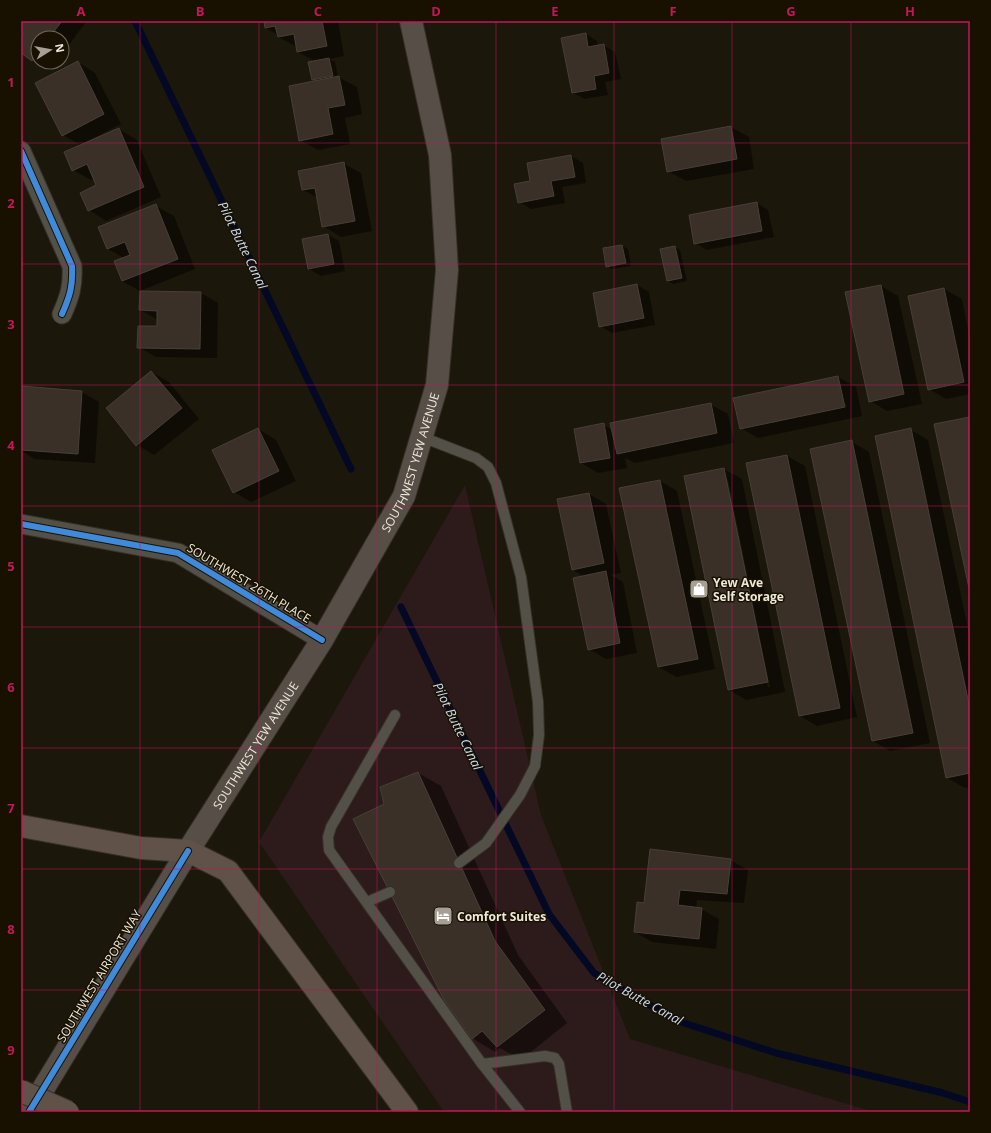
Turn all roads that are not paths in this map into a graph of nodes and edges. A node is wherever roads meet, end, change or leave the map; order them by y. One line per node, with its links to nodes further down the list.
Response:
1 (411, 21): 4 (main road, SOUTHWEST YEW AVENUE)
2 (21, 151): 3 (street)
3 (62, 314)
4 (422, 437): 6 (main road, SOUTHWEST YEW AVENUE); 10 (lane)
5 (21, 524): 6 (street, SOUTHWEST 26TH PLACE)
6 (322, 640): 9 (main road, SOUTHWEST YEW AVENUE)
7 (395, 715): 12 (lane)
8 (21, 826): 9 (highway)
9 (188, 851): 15 (main road, SOUTHWEST AIRPORT WAY); 17 (highway)
10 (460, 862)
11 (390, 892): 12 (lane)
12 (367, 902): 13 (lane)
13 (482, 1064): 18 (lane); 19 (lane)
14 (21, 1091): 16 (highway, bridge)
15 (29, 1112)
16 (68, 1112)
17 (407, 1112)
18 (520, 1112)
19 (567, 1112)

